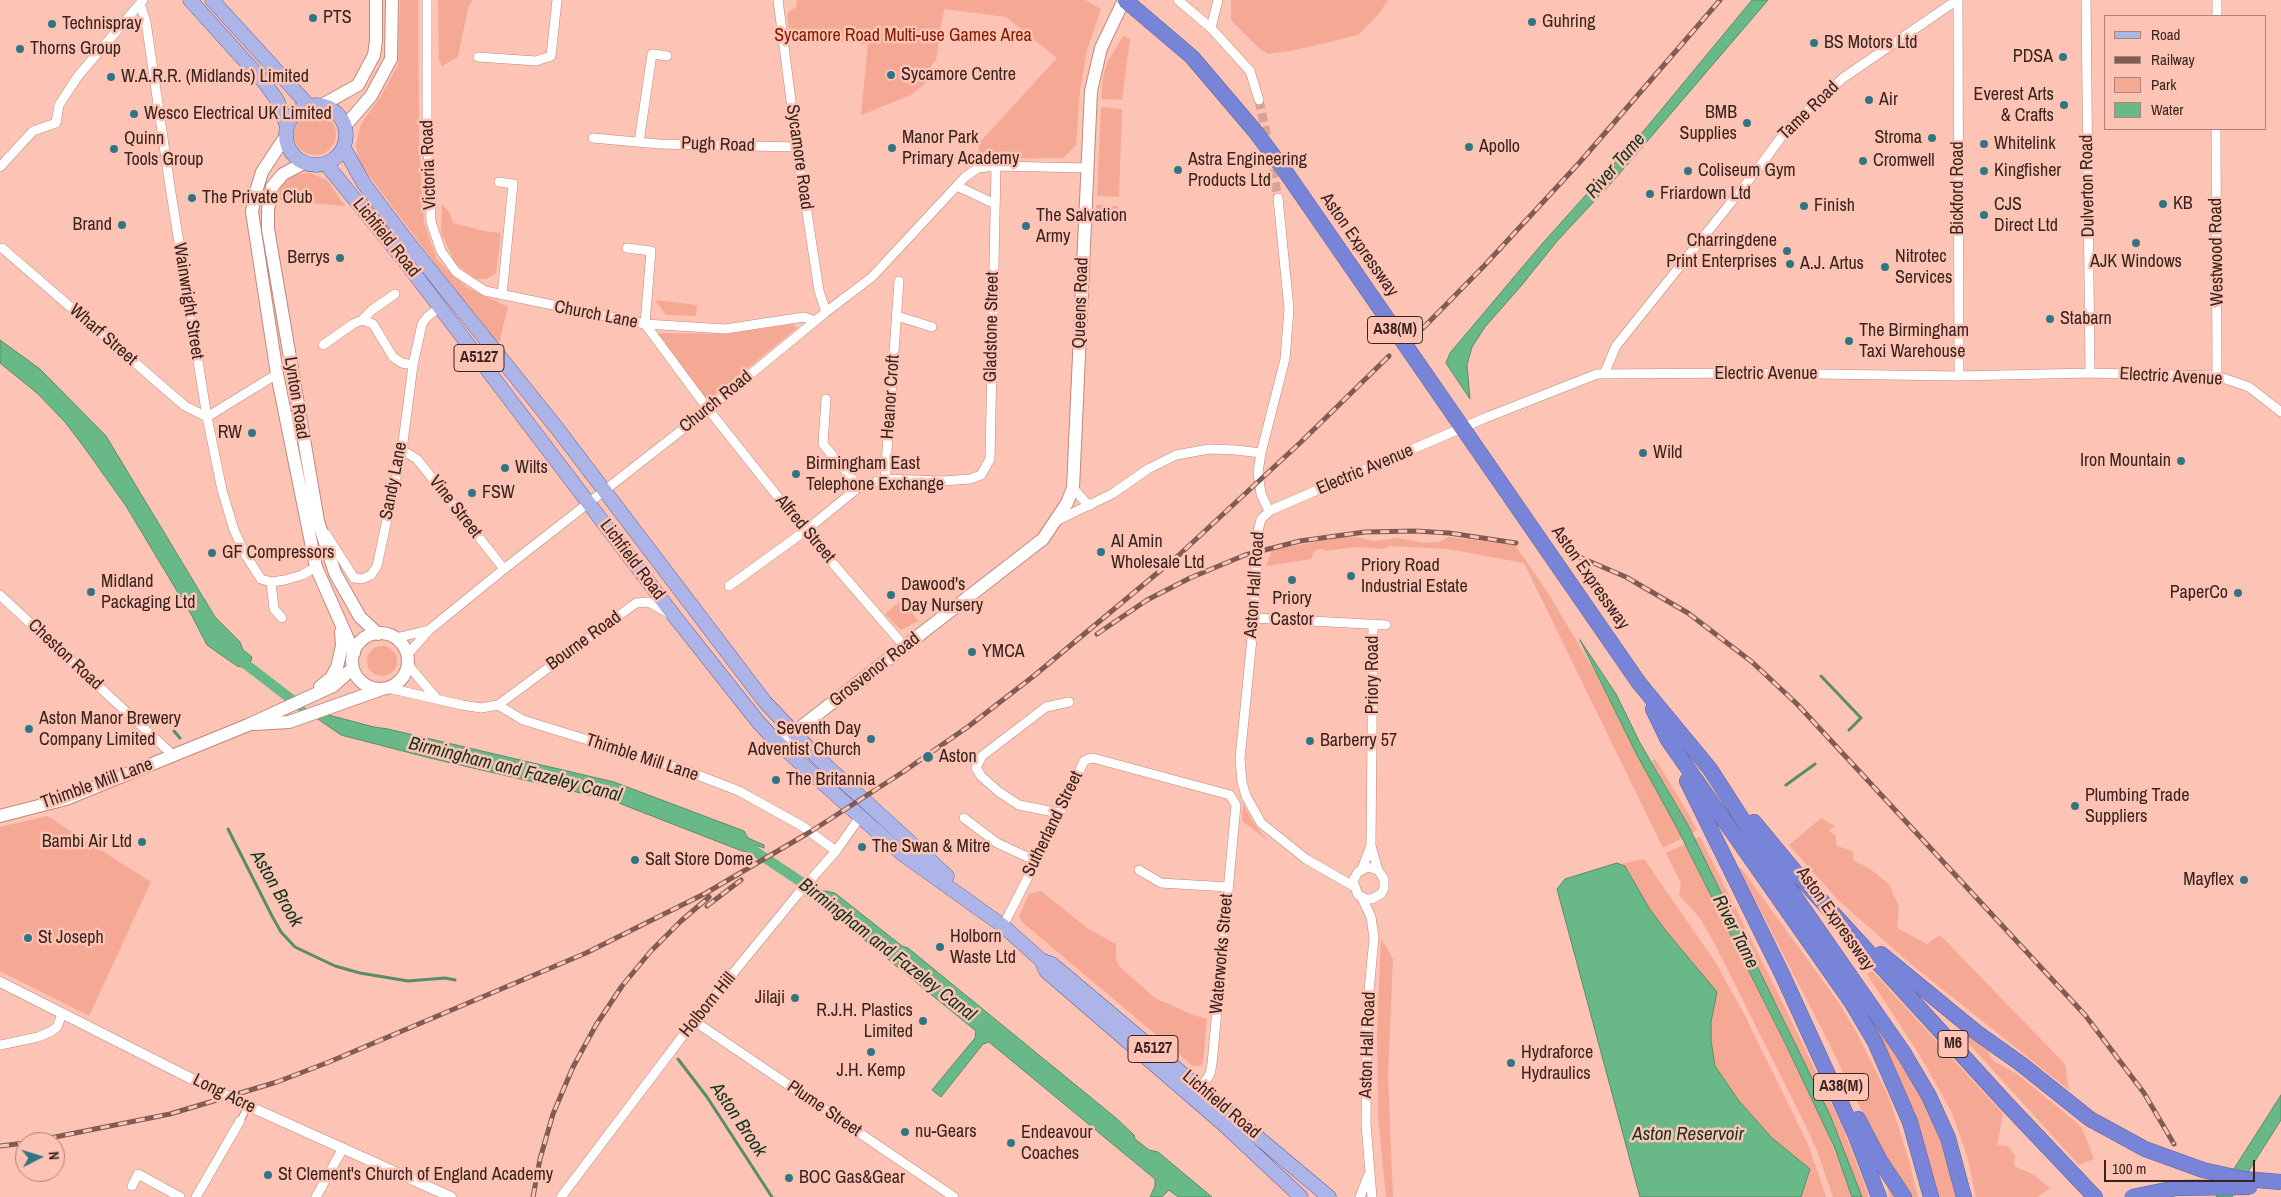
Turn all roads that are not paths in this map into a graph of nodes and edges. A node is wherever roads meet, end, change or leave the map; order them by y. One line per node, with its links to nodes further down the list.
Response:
1 (190, 0): 23 (main road)
2 (212, 0): 20 (main road)
3 (376, 0): 20 (main road)
4 (392, 0): 21 (main road)
5 (428, 0): 41 (street, Victoria Road)
6 (557, 0): 18 (street)
7 (778, 0): 26 (street, Sycamore Road)
8 (1124, 0): 32 (main road, Queens Road); 90 (highway, Aston Expressway / A38(M), bridge)
9 (1178, 0): 16 (street)
10 (1218, 0): 16 (street)
11 (1957, 0): 53 (street, Tame Road); 54 (street, Bickford Road)
12 (2086, 0): 51 (street, Dulverton Road)
13 (2217, 0): 15 (street)
14 (142, 2): 31 (street); 59 (street, Wainwright Street)
15 (2216, 15)
16 (1211, 28): 19 (street)
17 (667, 56): 25 (street)
18 (478, 57)
19 (1259, 100)
20 (315, 105): 21 (main road); 23 (main road)
21 (345, 126): 27 (main road)
22 (2216, 130): 55 (street, Westwood Road)
23 (286, 131): 28 (main road); 52 (main road, Lynton Road)
24 (593, 138): 25 (street, Pugh Road)
25 (639, 142): 26 (street, Pugh Road)
26 (796, 147): 43 (street, Sycamore Road)
27 (344, 148): 29 (main road); 65 (main road, Lichfield Road / A5127)
28 (304, 163): 29 (main road); 70 (main road, Lynton Road)
29 (326, 164): 42 (main road, Lichfield Road / A5127)
30 (996, 166): 32 (street); 34 (street); 36 (street, Gladstone Street)
31 (0, 167)
32 (1086, 168): 64 (main road, Queens Road)
33 (499, 182): 41 (street)
34 (957, 186): 36 (street); 43 (street)
35 (1278, 198): 61 (street, Aston Hall Road)
36 (995, 204): 62 (street, Gladstone Street)
37 (2, 248): 59 (street, Wharf Street)
38 (627, 248): 47 (street)
39 (899, 281): 44 (street, Heanor Croft)
40 (395, 294): 45 (street)
41 (502, 295): 47 (street, Church Lane)
42 (440, 307): 50 (street, Sandy Lane); 66 (main road, Lichfield Road / A5127)
43 (826, 312): 46 (street, Church Road)
44 (896, 316): 48 (street); 62 (street, Heanor Croft)
45 (362, 320): 49 (street); 50 (street)
46 (815, 321): 47 (street, Church Lane); 57 (street, Church Road)
47 (645, 324): 57 (street, Alfred Street)
48 (932, 327)
49 (323, 345)
50 (413, 365): 60 (street, Sandy Lane)
51 (2090, 373): 54 (street, Electric Avenue); 55 (street, Electric Avenue)
52 (277, 374): 59 (street); 72 (main road, Lynton Road)
53 (1604, 374): 54 (street, Electric Avenue); 68 (street, Electric Avenue)
54 (1959, 376)
55 (2217, 376): 58 (street, Electric Avenue)
56 (826, 399): 63 (street)
57 (708, 409): 65 (street, Church Road); 71 (street, Alfred Street)
58 (2280, 410)
59 (207, 417): 74 (street, Wainwright Street)
60 (402, 450): 70 (street, Sandy Lane); 73 (street, Vine Street)
61 (1261, 453): 67 (street, Grosvenor Road); 68 (street, Aston Hall Road)
62 (885, 479): 63 (street)
63 (859, 487): 71 (street)
64 (1072, 488): 67 (street); 69 (main road, Queens Road)
65 (604, 490): 66 (street, Church Road); 97 (main road, Lichfield Road / A5127)
66 (588, 503): 73 (street); 78 (main road, Lichfield Road / A5127)
67 (1089, 506): 69 (street, Grosvenor Road)
68 (1269, 511): 80 (street, Aston Hall Road)
69 (1058, 520): 86 (main road, Grosvenor Road)
70 (318, 521): 84 (main road, Lynton Road)
71 (805, 531): 75 (street); 86 (street, Alfred Street)
72 (316, 567): 74 (street); 77 (main road, Lynton Road)
73 (504, 569): 83 (street)
74 (271, 582): 79 (street)
75 (729, 586)
76 (0, 595): 100 (street, Cheston Road)
77 (336, 612): 87 (main road, Lynton Road); 92 (main road, Lynton Road)
78 (675, 617): 95 (street, Bourne Road); 99 (main road, Lichfield Road / A5127)
79 (282, 618)
80 (1254, 618): 81 (street, Priory Road); 113 (street, Aston Hall Road)
81 (1373, 624): 82 (street, Priory Road); 107 (street, Priory Road)
82 (1386, 625)
83 (429, 630): 85 (street); 88 (street)
84 (378, 634): 85 (main road); 87 (main road)
85 (396, 638): 88 (main road)
86 (905, 647): 97 (main road, Grosvenor Road)
87 (354, 653): 89 (main road)
88 (408, 660): 91 (main road); 93 (street)
89 (353, 668): 91 (main road); 92 (main road, Thimble Mill Lane)
90 (1639, 683): 98 (highway, Aston Expressway / A38(M)); 101 (highway, Aston Expressway / A38(M))
91 (386, 689): 93 (street); 96 (main road, Thimble Mill Lane)
92 (309, 697): 96 (main road, Thimble Mill Lane)
93 (437, 700): 95 (street)
94 (1069, 702): 103 (street)
95 (498, 705): 108 (street, Thimble Mill Lane)
96 (248, 725): 100 (main road, Thimble Mill Lane)
97 (793, 733): 99 (main road, Grosvenor Road); 119 (main road, Lichfield Road / A5127)
98 (1668, 740): 123 (highway, A38(M)); 149 (highway, Aston Expressway / A38(M))
99 (779, 744): 105 (main road, Lichfield Road / A5127)
100 (174, 756): 104 (main road, Thimble Mill Lane)
101 (1710, 769): 114 (highway, M6)
102 (1236, 805): 103 (street, Sutherland Street); 116 (street, Waterworks Street)
103 (1059, 813): 109 (street, Sutherland Street)
104 (0, 816)
105 (860, 817): 108 (street, Holborn Hill); 119 (main road, Lichfield Road / A5127)
106 (964, 818): 109 (street)
107 (1371, 845): 111 (street, Priory Road); 112 (street, Priory Road)
108 (836, 851): 126 (street, Holborn Hill)
109 (1036, 862): 122 (street, Sutherland Street)
110 (1139, 870): 116 (street)
111 (1360, 870): 112 (street); 113 (street); 115 (street)
112 (1378, 870): 117 (street, Aston Hall Road)
113 (1338, 877): 115 (street, Aston Hall Road)
114 (1791, 878): 121 (highway, M6); 150 (highway, Aston Expressway)
115 (1353, 886): 118 (street, Aston Hall Road)
116 (1228, 887): 128 (street, Waterworks Street)
117 (1377, 897): 118 (street); 120 (street, Aston Hall Road)
118 (1362, 898): 120 (street, Aston Hall Road)
119 (984, 911): 122 (main road, Lichfield Road / A5127)
120 (1371, 917): 132 (street, Aston Hall Road)
121 (1838, 918): 133 (highway, M6, bridge); 151 (highway, M6)
122 (1003, 926): 128 (main road, Lichfield Road / A5127)
123 (1783, 976): 147 (highway, A38(M)); 148 (highway, A38(M))
124 (0, 982): 125 (street, Long Acre)
125 (62, 1014): 127 (street); 129 (street, Long Acre, bridge)
126 (694, 1021): 141 (street, Holborn Hill); 142 (street, Plume Street)
127 (0, 1045)
128 (1197, 1093): 143 (main road, Lichfield Road / A5127); 144 (main road, Lichfield Road / A5127)
129 (246, 1105): 130 (street); 131 (street, Long Acre)
130 (240, 1121): 138 (street)
131 (343, 1148): 136 (street, Long Acre); 139 (street)
132 (1369, 1173): 145 (street, Aston Hall Road); 146 (street, Aston Hall Road)
133 (2281, 1182)
134 (132, 1186): 137 (street)
135 (2281, 1186): 152 (highway, bridge)
136 (437, 1194): 140 (street, Long Acre)
137 (180, 1197)
138 (196, 1197)
139 (316, 1197)
140 (451, 1197)
141 (561, 1197)
142 (954, 1197)
143 (1301, 1197)
144 (1328, 1197)
145 (1360, 1197)
146 (1372, 1197)
147 (1879, 1197)
148 (1904, 1197)
149 (1931, 1197)
150 (1964, 1197)
151 (2095, 1197)
152 (2132, 1197)

